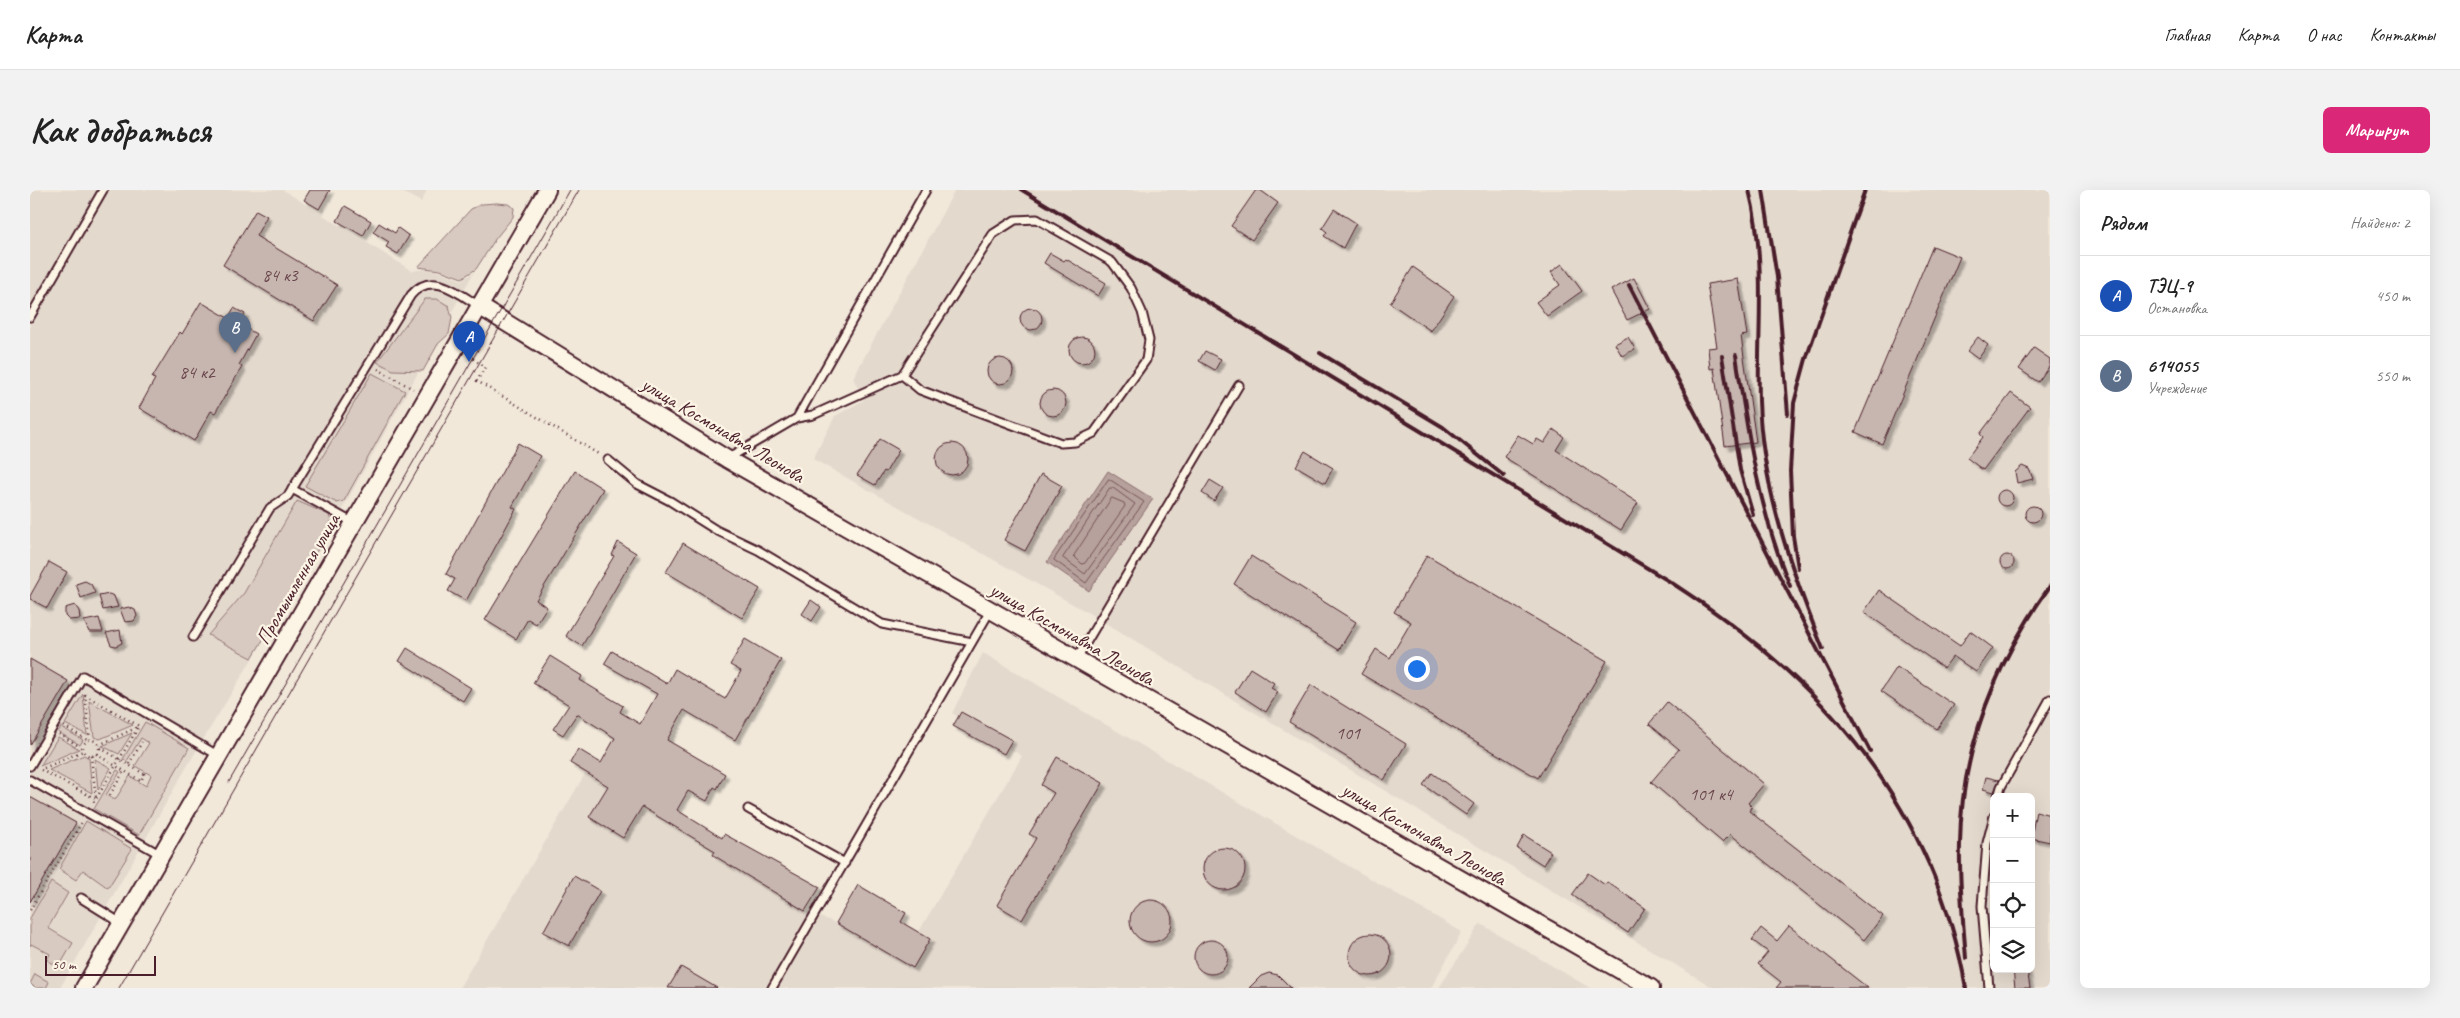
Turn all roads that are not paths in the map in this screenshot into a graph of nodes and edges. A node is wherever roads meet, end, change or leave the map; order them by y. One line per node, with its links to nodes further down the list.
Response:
1 (103, 190): 5 (lane)
2 (547, 190): 4 (street, Промышленная улица)
3 (926, 190): 8 (lane)
4 (479, 306): 9 (street, улица Космонавта Леонова); 11 (lane); 12 (street, Промышленная улица)
5 (30, 317)
6 (902, 375): 6 (lane); 8 (lane)
7 (1239, 385): 16 (lane)
8 (797, 418): 9 (lane)
9 (727, 459): 13 (street, улица Космонавта Леонова)
10 (608, 460): 15 (lane)
11 (292, 489): 12 (lane); 14 (lane)
12 (354, 523): 18 (street, Промышленная улица)
13 (990, 611): 15 (lane); 16 (street, улица Космонавта Леонова)
14 (193, 637)
15 (972, 642): 25 (lane)
16 (1075, 660): 30 (street, улица Космонавта Леонова)
17 (2050, 700): 21 (lane)
18 (220, 756): 19 (lane); 24 (street, Промышленная улица)
19 (30, 766)
20 (30, 780): 24 (lane)
21 (1999, 793)
22 (748, 809): 25 (lane)
23 (1990, 831): 31 (lane)
24 (162, 855): 27 (street, Промышленная улица)
25 (845, 863): 29 (lane)
26 (81, 898): 27 (lane)
27 (122, 923): 28 (street, Промышленная улица)
28 (84, 988)
29 (772, 988)
30 (1651, 988)
31 (1989, 988)

